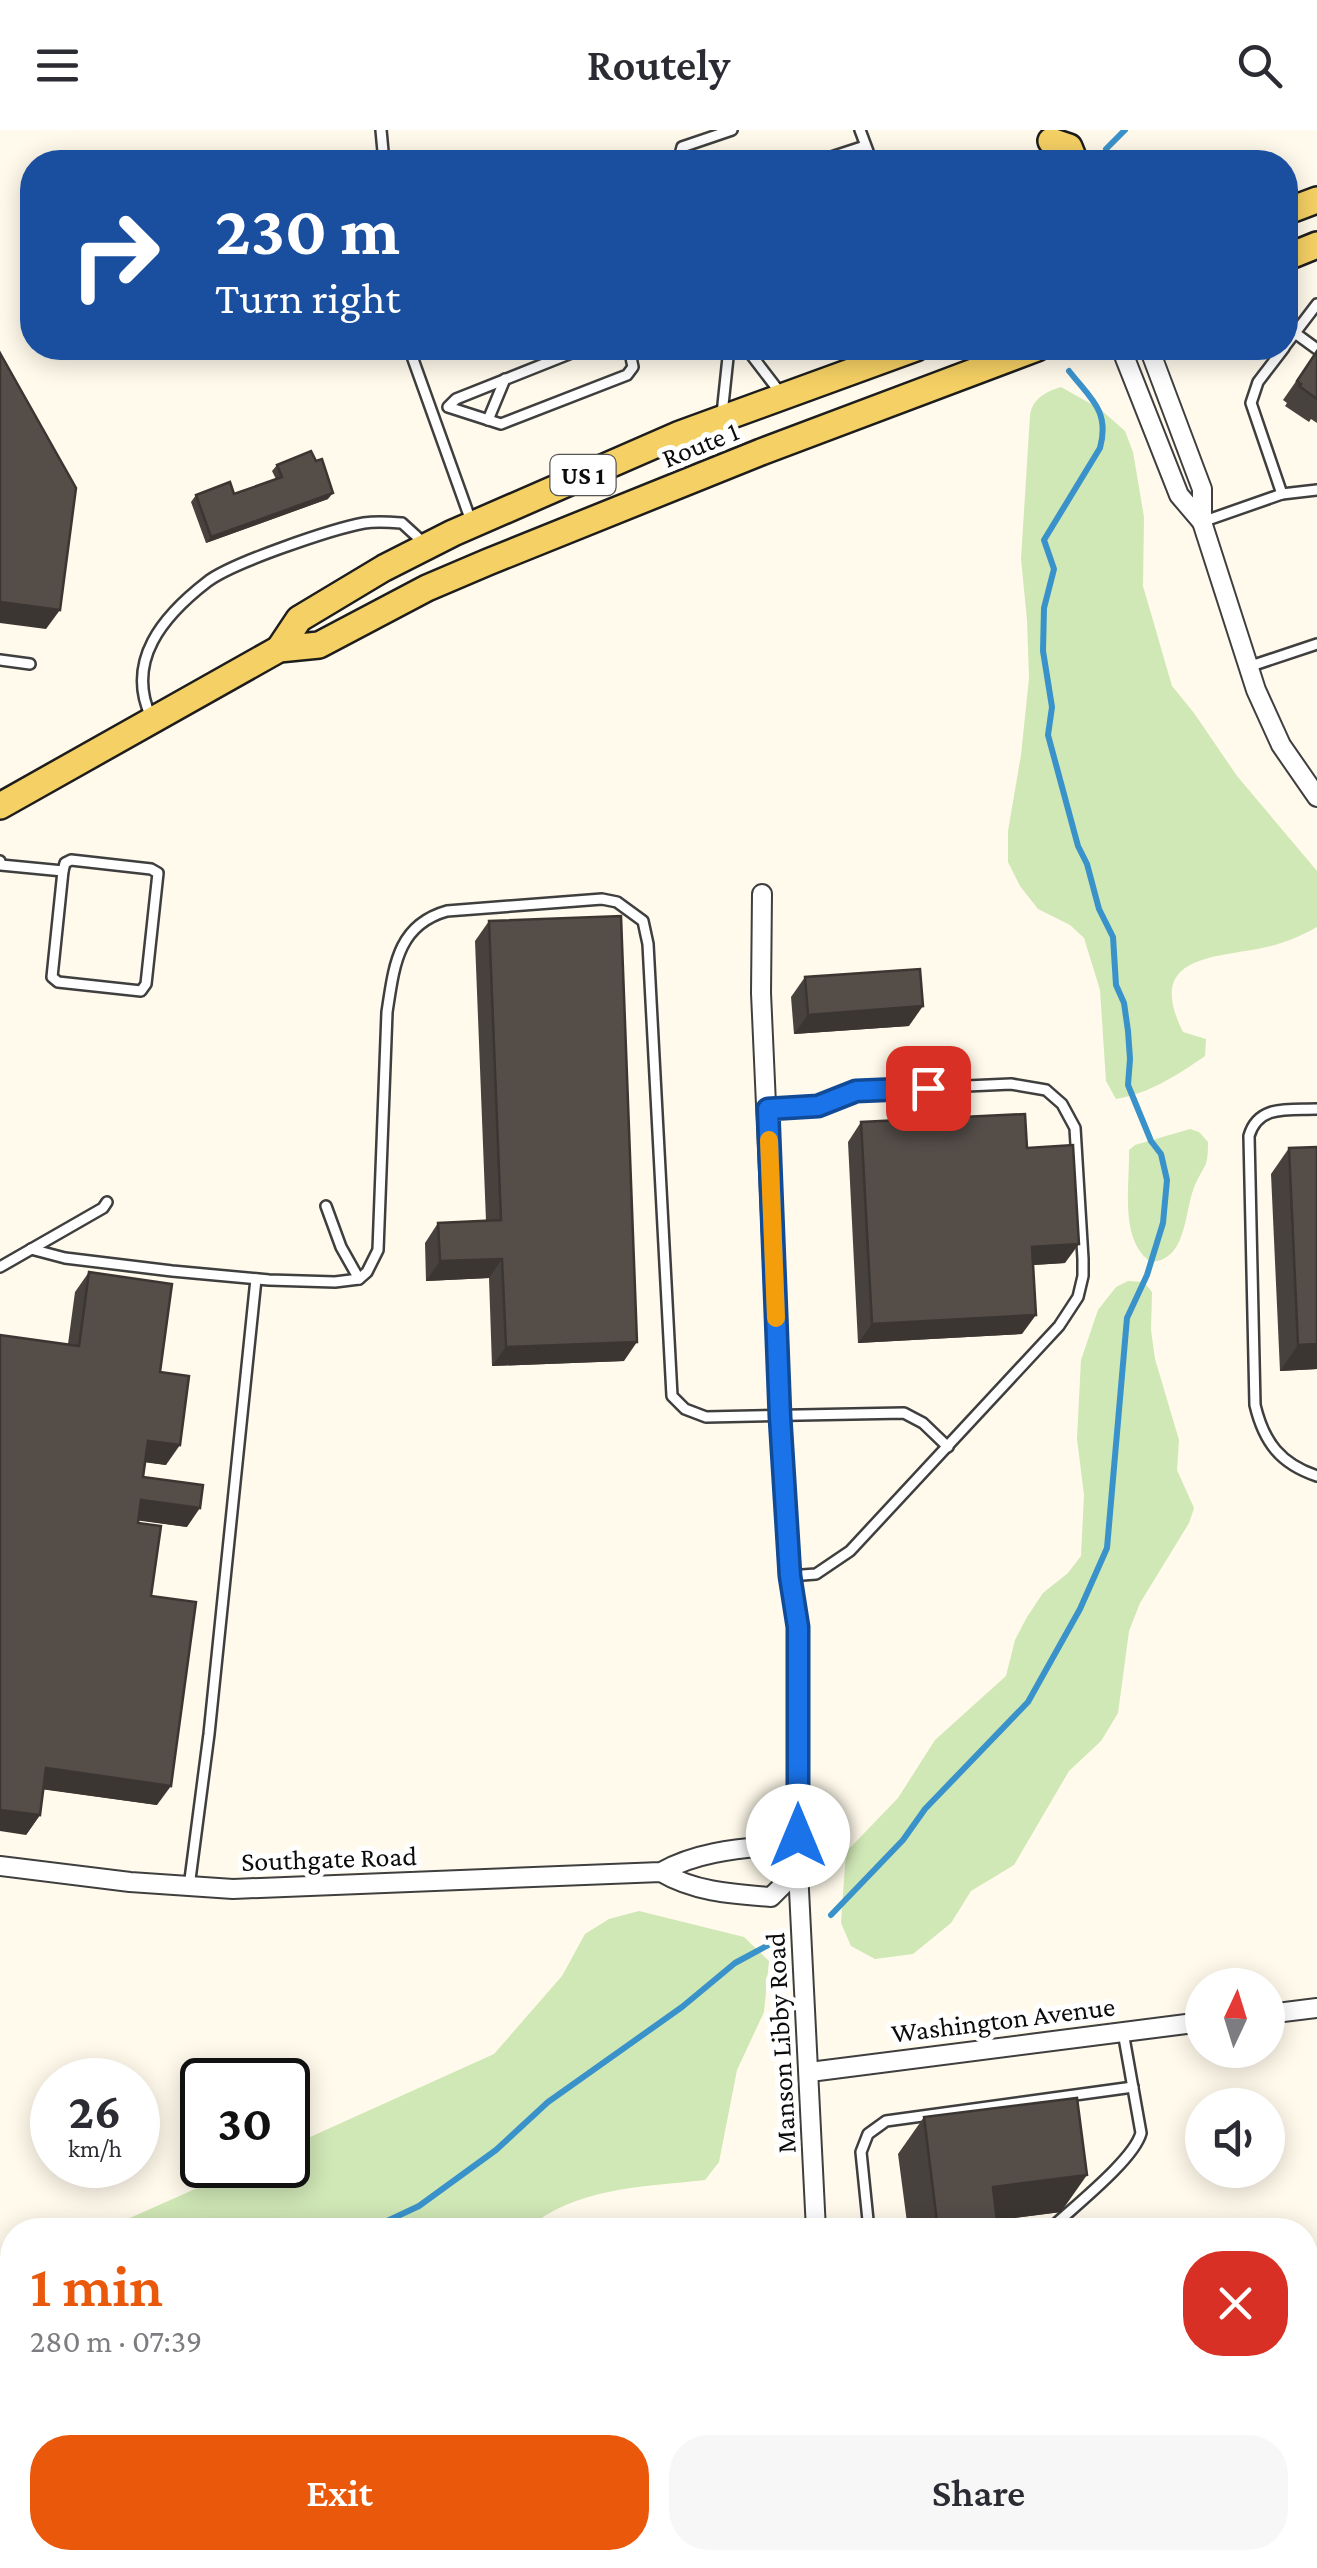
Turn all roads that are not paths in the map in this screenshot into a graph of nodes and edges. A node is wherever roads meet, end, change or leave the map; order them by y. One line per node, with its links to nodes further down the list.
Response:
1 (732, 130): 4 (lane)
2 (860, 130): 3 (lane)
3 (866, 146): 5 (lane); 6 (lane)
4 (681, 150)
5 (858, 150)
6 (868, 150)
7 (1317, 304): 8 (lane)
8 (1298, 330)
9 (413, 360): 22 (lane)
10 (553, 360): 19 (lane)
11 (632, 360): 23 (lane)
12 (728, 360): 24 (lane)
13 (755, 360): 20 (lane)
14 (884, 360): 20 (main road, Route 1 / US 1)
15 (1005, 360): 31 (main road, Route 1 / US 1)
16 (1127, 360): 27 (street)
17 (1154, 360): 27 (street)
18 (1275, 360): 26 (lane)
19 (505, 379): 21 (lane); 23 (lane)
20 (784, 397): 24 (main road, Route 1 / US 1)
21 (448, 407): 22 (lane); 23 (lane)
22 (431, 412): 28 (lane)
23 (488, 420)
24 (721, 420): 28 (main road, Route 1 / US 1)
25 (1317, 488): 26 (lane)
26 (1282, 494): 27 (lane)
27 (1202, 522): 34 (street)
28 (472, 524): 29 (main road, Route 1 / US 1)
29 (427, 546): 31 (main road, Route 1 / US 1); 35 (lane)
30 (1317, 644): 34 (lane)
31 (279, 649): 35 (main road, Route 1 / US 1)
32 (0, 660): 33 (lane)
33 (30, 664)
34 (1248, 666): 36 (street)
35 (152, 720): 37 (main road, Route 1 / US 1)
36 (1317, 797)
37 (0, 806)
38 (0, 864): 39 (lane)
39 (63, 871): 39 (lane)
40 (762, 894): 41 (street, Manson Libby Road)
41 (768, 1109): 49 (street, Manson Libby Road); 50 (lane)
42 (1317, 1109): 51 (lane)
43 (107, 1202): 45 (lane)
44 (326, 1206): 48 (lane)
45 (31, 1249): 46 (lane); 47 (lane)
46 (0, 1267)
47 (256, 1279): 48 (lane); 56 (lane)
48 (359, 1279): 49 (lane)
49 (780, 1417): 50 (lane); 52 (street, Manson Libby Road)
50 (948, 1447): 52 (lane)
51 (1317, 1476)
52 (790, 1576): 54 (street, Manson Libby Road)
53 (0, 1866): 56 (street, Southgate Road)
54 (798, 1870): 55 (street, Southgate Road); 55 (street, Southgate Road); 61 (street, Manson Libby Road)
55 (661, 1872): 56 (street, Southgate Road)
56 (189, 1888)
57 (1317, 2008): 58 (street)
58 (1285, 2012)
59 (1185, 2024): 60 (street, Washington Avenue)
60 (1123, 2032): 61 (street, Washington Avenue); 62 (lane)
61 (810, 2072): 63 (street, Manson Libby Road)
62 (1133, 2087): 64 (lane); 65 (lane)
63 (816, 2218)
64 (868, 2218)
65 (1062, 2218)

